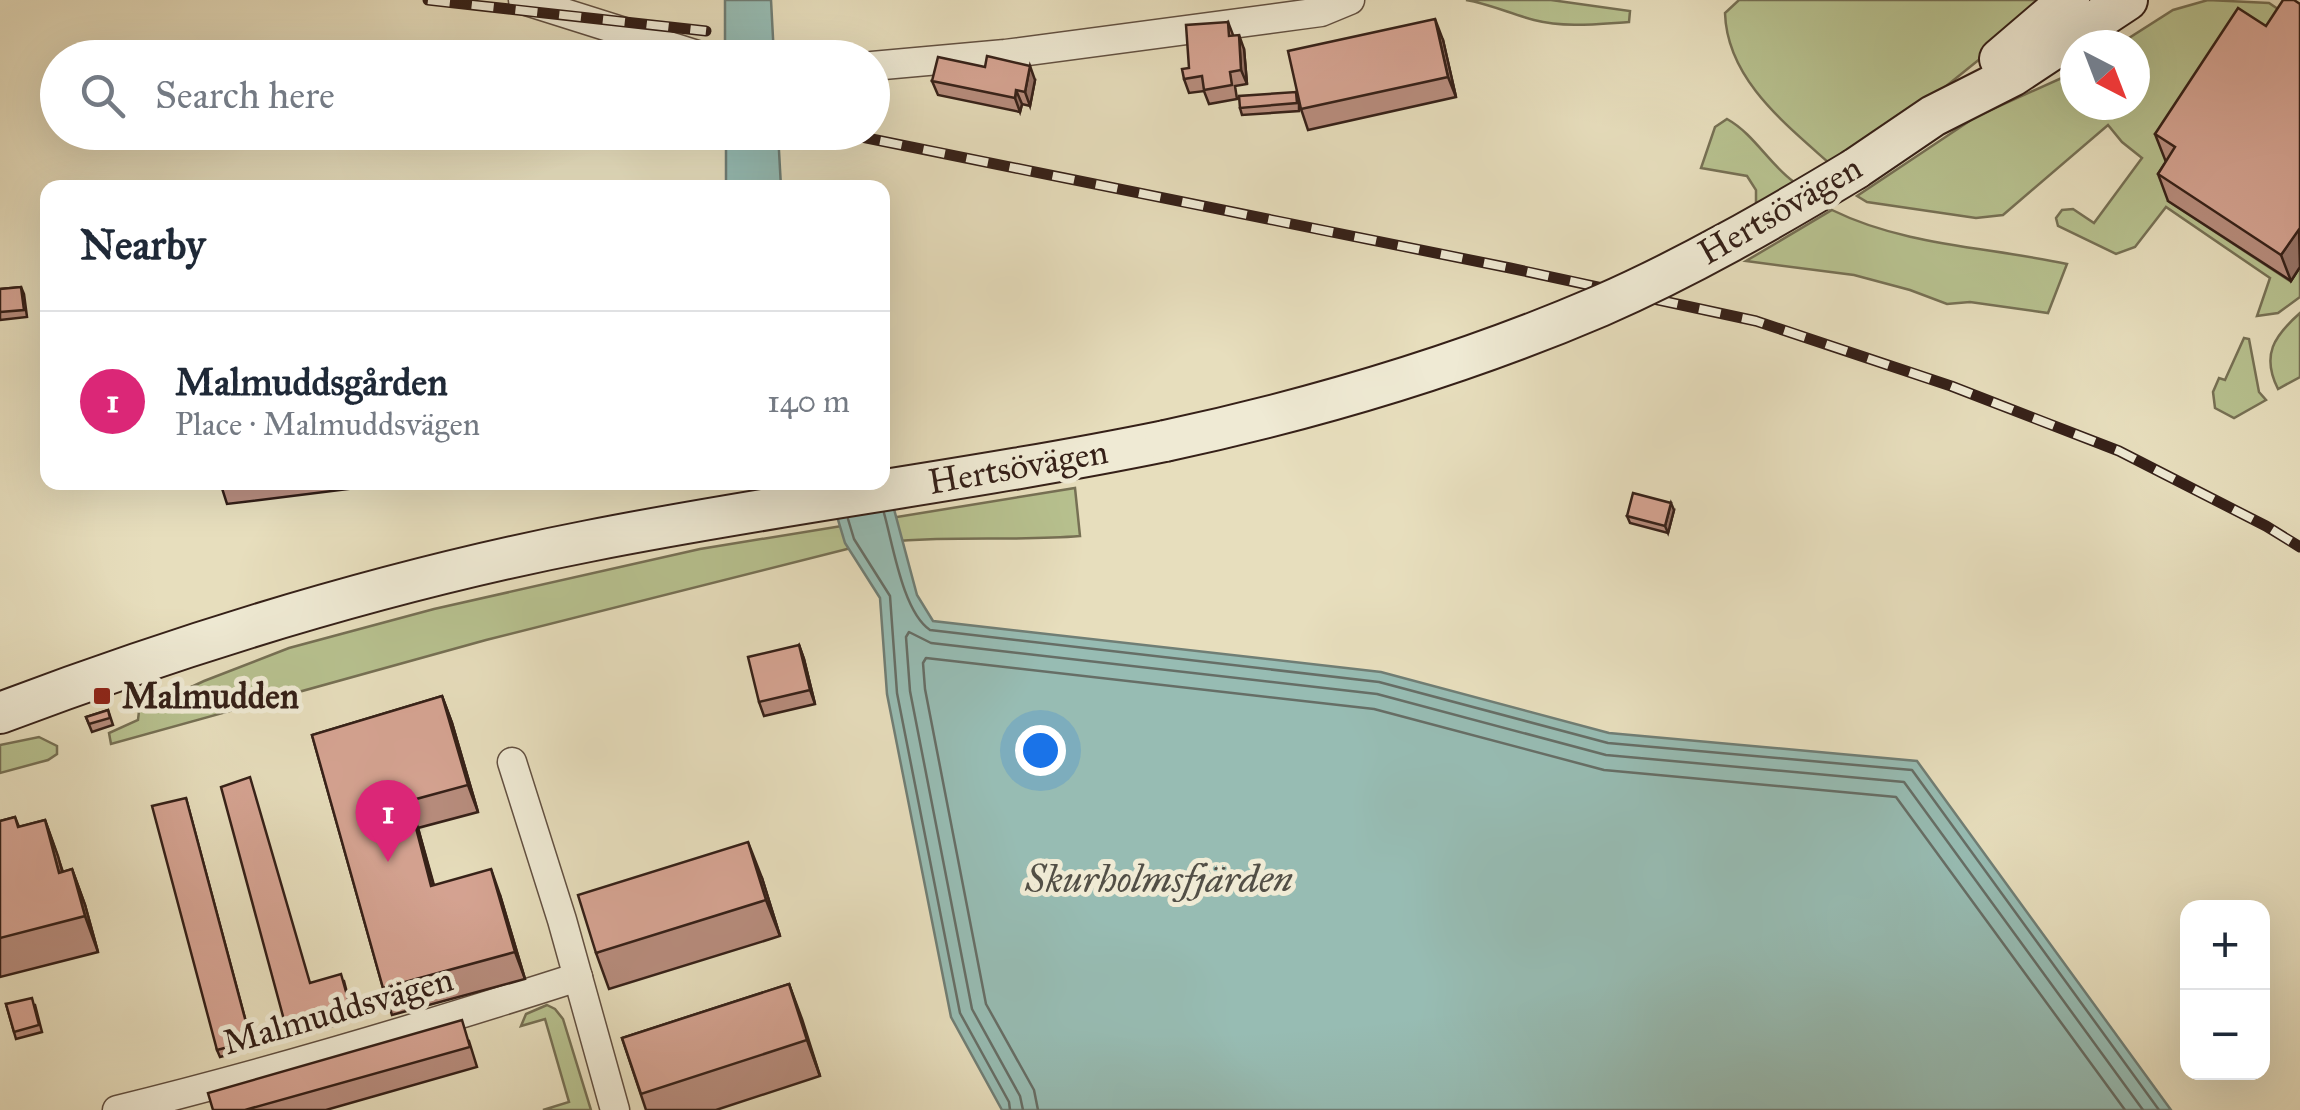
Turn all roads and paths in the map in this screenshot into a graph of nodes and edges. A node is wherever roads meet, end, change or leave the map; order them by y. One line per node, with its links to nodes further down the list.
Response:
1 (524, 0): 5 (street)
2 (1350, 0): 6 (street)
3 (2069, 0): 7 (main road, Hertsövägen)
4 (2127, 0): 7 (main road, Hertsövägen)
5 (650, 40)
6 (890, 64)
7 (1933, 116): 8 (main road, Hertsövägen, bridge)
8 (890, 488)
9 (881, 490): 10 (main road, Hertsövägen, bridge)
10 (0, 713)
11 (512, 762): 12 (street)
12 (578, 977): 13 (street, Malmuddsvägen); 14 (street)
13 (117, 1110)
14 (615, 1110)

